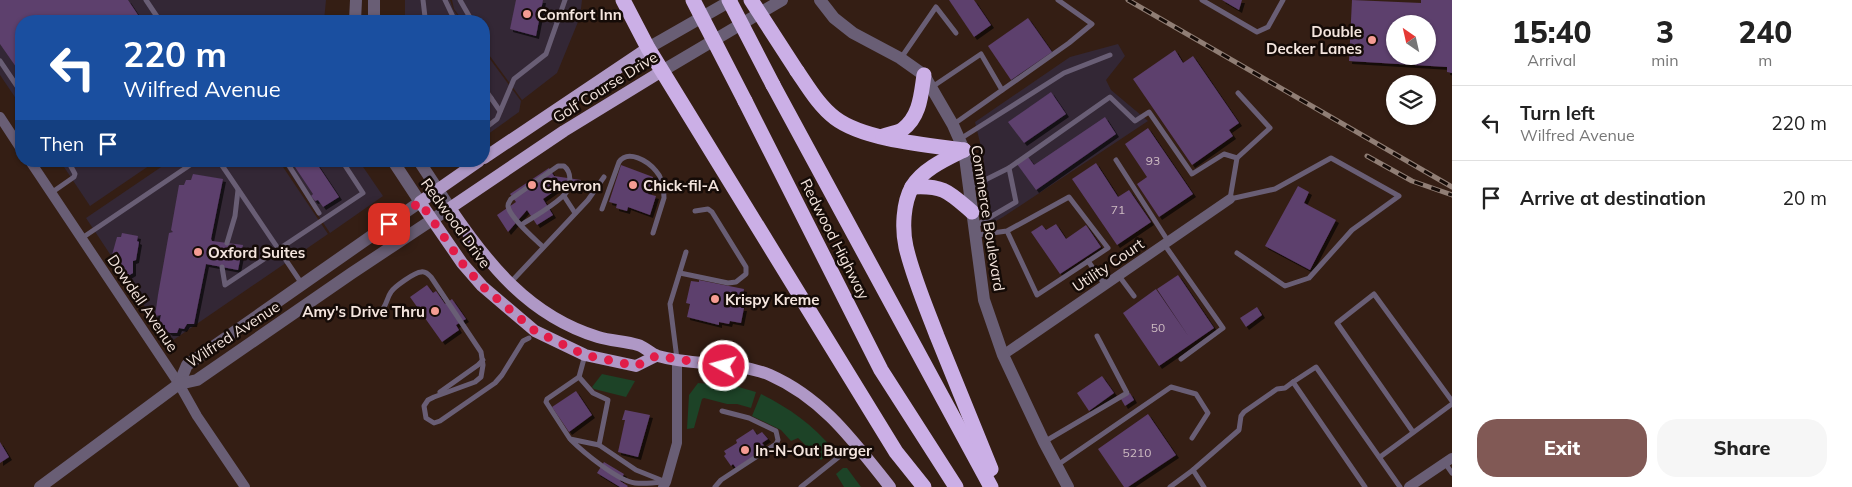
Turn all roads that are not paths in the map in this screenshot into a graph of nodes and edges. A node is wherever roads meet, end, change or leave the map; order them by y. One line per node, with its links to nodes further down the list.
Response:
1 (146, 0): 17 (lane)
2 (356, 0): 18 (street)
3 (374, 0): 19 (street)
4 (423, 0): 20 (lane)
5 (445, 0): 21 (lane)
6 (460, 0): 22 (lane)
7 (565, 0): 34 (lane)
8 (623, 0): 24 (highway)
9 (694, 0): 121 (highway, Redwood Highway, bridge)
10 (731, 0): 24 (street, Golf Course Drive); 122 (highway, Redwood Highway, bridge)
11 (751, 0): 38 (highway, bridge)
12 (782, 0): 28 (street, Golf Course Drive)
13 (820, 0): 26 (street, Commerce Boulevard)
14 (1058, 0): 31 (lane)
15 (1202, 0): 16 (lane)
16 (1283, 0)
17 (156, 15)
18 (355, 15)
19 (374, 15)
20 (424, 15)
21 (452, 15)
22 (469, 15)
23 (956, 33): 26 (lane)
24 (648, 48): 28 (highway); 41 (main road, Golf Course Drive)
25 (1110, 55): 40 (lane)
26 (900, 58): 29 (street, Commerce Boulevard)
27 (0, 61): 30 (lane)
28 (662, 71): 63 (main road, Golf Course Drive); 120 (highway)
29 (928, 81): 31 (lane); 37 (street, Commerce Boulevard); 38 (highway)
30 (15, 83)
31 (1002, 90): 37 (lane)
32 (1238, 93): 42 (lane)
33 (491, 98): 34 (lane)
34 (500, 111): 36 (lane)
35 (0, 117): 39 (street)
36 (490, 124)
37 (953, 125): 40 (street, Commerce Boulevard)
38 (882, 137): 40 (highway)
39 (15, 140)
40 (961, 144): 55 (highway); 57 (street, Commerce Boulevard)
41 (490, 154)
42 (1237, 158): 53 (lane); 61 (lane)
43 (1116, 160): 75 (lane)
44 (34, 167): 59 (street, Dowdell Avenue)
45 (71, 167): 59 (lane)
46 (187, 167): 73 (lane)
47 (223, 167): 56 (lane)
48 (290, 167): 66 (lane)
49 (346, 167): 77 (lane)
50 (397, 167): 62 (street, Redwood Drive)
51 (423, 167): 58 (street, Redwood Drive)
52 (470, 167): 58 (main road)
53 (1009, 168): 57 (lane); 70 (lane)
54 (604, 177): 67 (lane)
55 (912, 187): 70 (highway); 123 (highway)
56 (238, 189): 74 (lane); 77 (lane)
57 (969, 189): 70 (street, Commerce Boulevard)
58 (437, 190): 62 (main road, Wilfred Avenue); 63 (street, Redwood Drive)
59 (51, 193): 73 (street, Dowdell Avenue)
60 (564, 196): 67 (lane); 69 (lane); 69 (lane)
61 (1230, 199): 75 (street, Utility Court); 79 (lane)
62 (420, 202): 68 (main road, Redwood Drive); 85 (street, Wilfred Avenue)
63 (450, 208): 68 (street, Wilfred Avenue); 84 (main road, Redwood Drive)
64 (602, 209): 72 (lane)
65 (695, 210): 82 (lane)
66 (319, 213)
67 (575, 213): 76 (lane)
68 (432, 219): 92 (main road, Redwood Drive); 99 (street, Wilfred Avenue)
69 (521, 225): 76 (lane)
70 (974, 225): 71 (lane); 91 (street, Commerce Boulevard)
71 (1007, 231): 80 (lane); 80 (lane)
72 (653, 233)
73 (82, 238): 99 (street, Dowdell Avenue)
74 (227, 243)
75 (1166, 243): 83 (street, Utility Court); 95 (lane)
76 (543, 247): 84 (lane)
77 (278, 250): 81 (lane); 85 (lane)
78 (686, 252): 82 (lane)
79 (1237, 253)
80 (1088, 261): 86 (lane)
81 (222, 267)
82 (680, 274): 94 (lane)
83 (1119, 276): 86 (street, Utility Court); 87 (lane)
84 (509, 284): 93 (main road, Redwood Drive)
85 (302, 285): 99 (street, Wilfred Avenue)
86 (1106, 285): 91 (street, Utility Court)
87 (1134, 296)
88 (380, 313): 96 (lane)
89 (1097, 336): 106 (lane)
90 (529, 338): 100 (lane)
91 (1003, 354): 106 (street, Commerce Boulevard)
92 (585, 355): 93 (main road, Redwood Drive); 97 (lane)
93 (656, 356): 94 (main road, Redwood Drive)
94 (677, 359): 107 (main road, Redwood Drive); 114 (street)
95 (1181, 359)
96 (483, 360): 100 (lane); 100 (lane)
97 (579, 377): 105 (lane); 108 (lane)
98 (1293, 382): 109 (lane); 112 (lane); 127 (lane)
99 (179, 384): 116 (street); 117 (street, Dowdell Avenue)
100 (434, 397)
101 (1452, 402): 103 (lane); 103 (lane)
102 (722, 411): 118 (lane)
103 (1413, 432): 109 (lane)
104 (1192, 438): 111 (lane)
105 (570, 439): 108 (lane); 114 (lane)
106 (1044, 442): 111 (street, Commerce Boulevard)
107 (855, 443): 115 (lane); 119 (main road, Redwood Drive)
108 (599, 445): 114 (lane)
109 (1380, 457): 128 (lane)
110 (1448, 460): 113 (lane); 129 (street)
111 (1056, 466): 124 (street, Commerce Boulevard)
112 (1193, 470): 125 (lane); 126 (lane)
113 (1452, 473)
114 (665, 485)
115 (803, 486)
116 (40, 487)
117 (245, 487)
118 (716, 487)
119 (890, 487)
120 (924, 487)
121 (956, 487)
122 (991, 487)
123 (998, 487)
124 (1068, 487)
125 (1170, 487)
126 (1204, 487)
127 (1365, 487)
128 (1400, 487)
129 (1409, 487)

